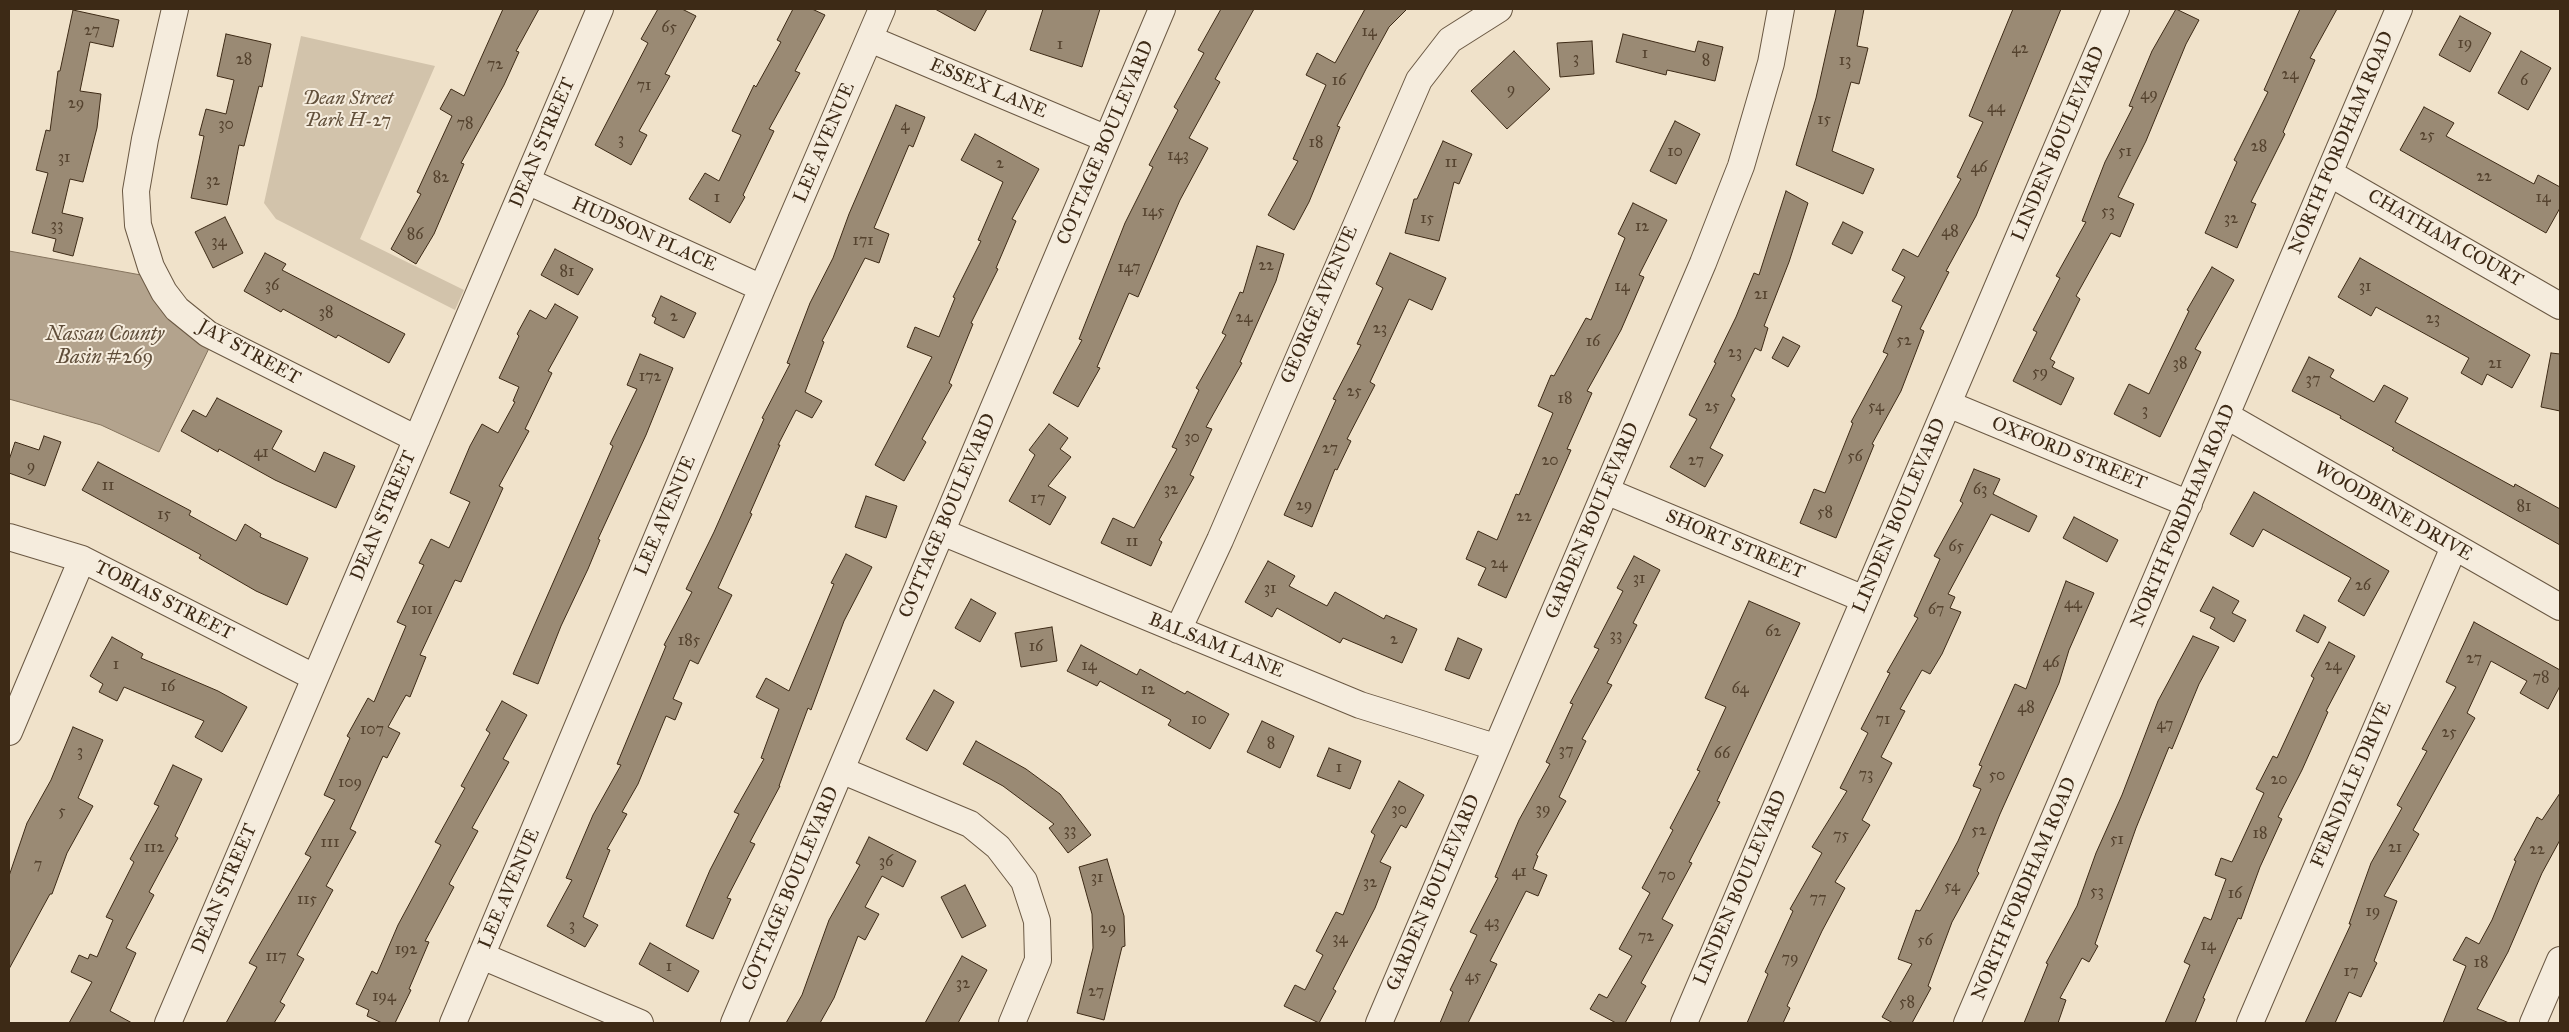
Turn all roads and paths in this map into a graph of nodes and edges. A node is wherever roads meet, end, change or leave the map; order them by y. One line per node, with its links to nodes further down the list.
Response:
1 (175, 9): 17 (street, JAY STREET)
2 (600, 9): 12 (street, DEAN STREET)
3 (882, 9): 9 (street, LEE AVENUE)
4 (1162, 9): 10 (street, COTTAGE BOULEVARD)
5 (1499, 9): 26 (street, GEORGE AVENUE)
6 (1781, 9): 18 (street, GARDEN BOULEVARD)
7 (2116, 9): 15 (street, LINDEN BOULEVARD)
8 (2399, 9): 11 (street, NORTH FORDHAM ROAD)
9 (870, 39): 10 (street, ESSEX LANE); 13 (street, LEE AVENUE)
10 (1107, 139): 20 (street, COTTAGE BOULEVARD)
11 (2329, 173): 14 (street, CHATHAM COURT); 16 (street, NORTH FORDHAM ROAD)
12 (527, 181): 13 (street, HUDSON PLACE); 17 (street, DEAN STREET)
13 (762, 288): 31 (street, LEE AVENUE)
14 (2560, 306)
15 (1948, 404): 19 (street, OXFORD STREET); 24 (street, LINDEN BOULEVARD)
16 (2227, 416): 19 (street, NORTH FORDHAM ROAD); 22 (street, WOODBINE DRIVE)
17 (417, 439): 27 (street, DEAN STREET)
18 (1606, 491): 24 (street, SHORT STREET); 29 (street, GARDEN BOULEVARD)
19 (2190, 504): 40 (street, NORTH FORDHAM ROAD)
20 (942, 532): 26 (street, BALSAM LANE); 30 (street, COTTAGE BOULEVARD)
21 (9, 537): 23 (street, TOBIAS STREET)
22 (2454, 547): 25 (street, WOODBINE DRIVE); 41 (street, FERNDALE DRIVE)
23 (82, 559): 27 (street, TOBIAS STREET); 28 (street)
24 (1864, 598): 39 (street, LINDEN BOULEVARD)
25 (2560, 607)
26 (1178, 630): 29 (street, BALSAM LANE)
27 (314, 677): 33 (street, DEAN STREET)
28 (9, 732)
29 (1496, 747): 38 (street, GARDEN BOULEVARD)
30 (841, 770): 36 (street, COTTAGE BOULEVARD); 37 (street)
31 (482, 956): 34 (street, LEE AVENUE); 35 (street)
32 (2560, 960): 42 (street)
33 (168, 1023)
34 (453, 1023)
35 (640, 1023)
36 (734, 1023)
37 (1012, 1023)
38 (1379, 1023)
39 (1684, 1023)
40 (1967, 1023)
41 (2250, 1023)
42 (2533, 1023)

